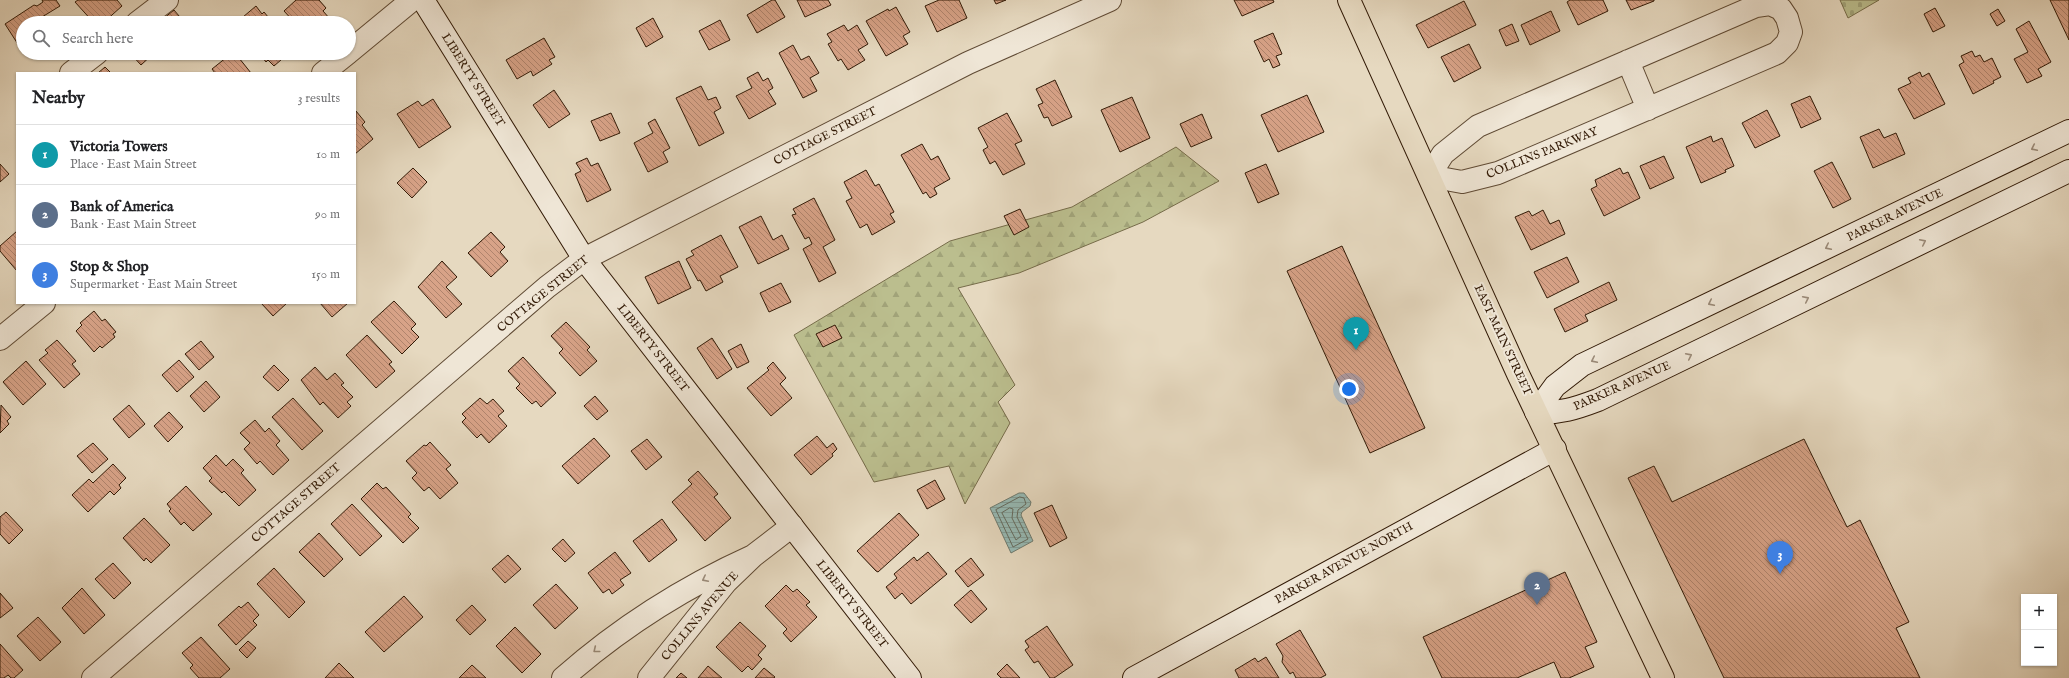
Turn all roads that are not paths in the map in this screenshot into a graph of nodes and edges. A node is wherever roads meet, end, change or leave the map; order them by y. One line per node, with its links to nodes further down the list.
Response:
1 (167, 0): 6 (street)
2 (412, 0): 7 (street)
3 (423, 0): 17 (street, LIBERTY STREET)
4 (1110, 0): 17 (street, COTTAGE STREET)
5 (1349, 0): 16 (main road, EAST MAIN STREET)
6 (146, 16)
7 (356, 46)
8 (88, 60): 11 (street)
9 (338, 60): 12 (street)
10 (1628, 61): 13 (street); 13 (street, COLLINS PARKWAY); 16 (street, COLLINS PARKWAY)
11 (72, 72)
12 (324, 72)
13 (1648, 109): 16 (street, COLLINS PARKWAY)
14 (2066, 140): 20 (street, PARKER AVENUE, one-way to 20)
15 (2069, 171): 20 (street, PARKER AVENUE, one-way to 15)
16 (1429, 176): 20 (main road, EAST MAIN STREET)
17 (584, 259): 22 (street, LIBERTY STREET); 24 (street, COTTAGE STREET)
18 (43, 304): 19 (street)
19 (0, 339)
20 (1536, 412): 21 (main road, EAST MAIN STREET)
21 (1554, 449): 28 (street, PARKER AVENUE NORTH); 29 (main road, EAST MAIN STREET)
22 (792, 526): 23 (street, COLLINS AVENUE); 27 (street, LIBERTY STREET)
23 (753, 556): 25 (street, COLLINS AVENUE, one-way to 25); 26 (street, COLLINS AVENUE)
24 (93, 678)
25 (563, 678)
26 (649, 678)
27 (910, 678)
28 (1134, 678)
29 (1662, 678)

